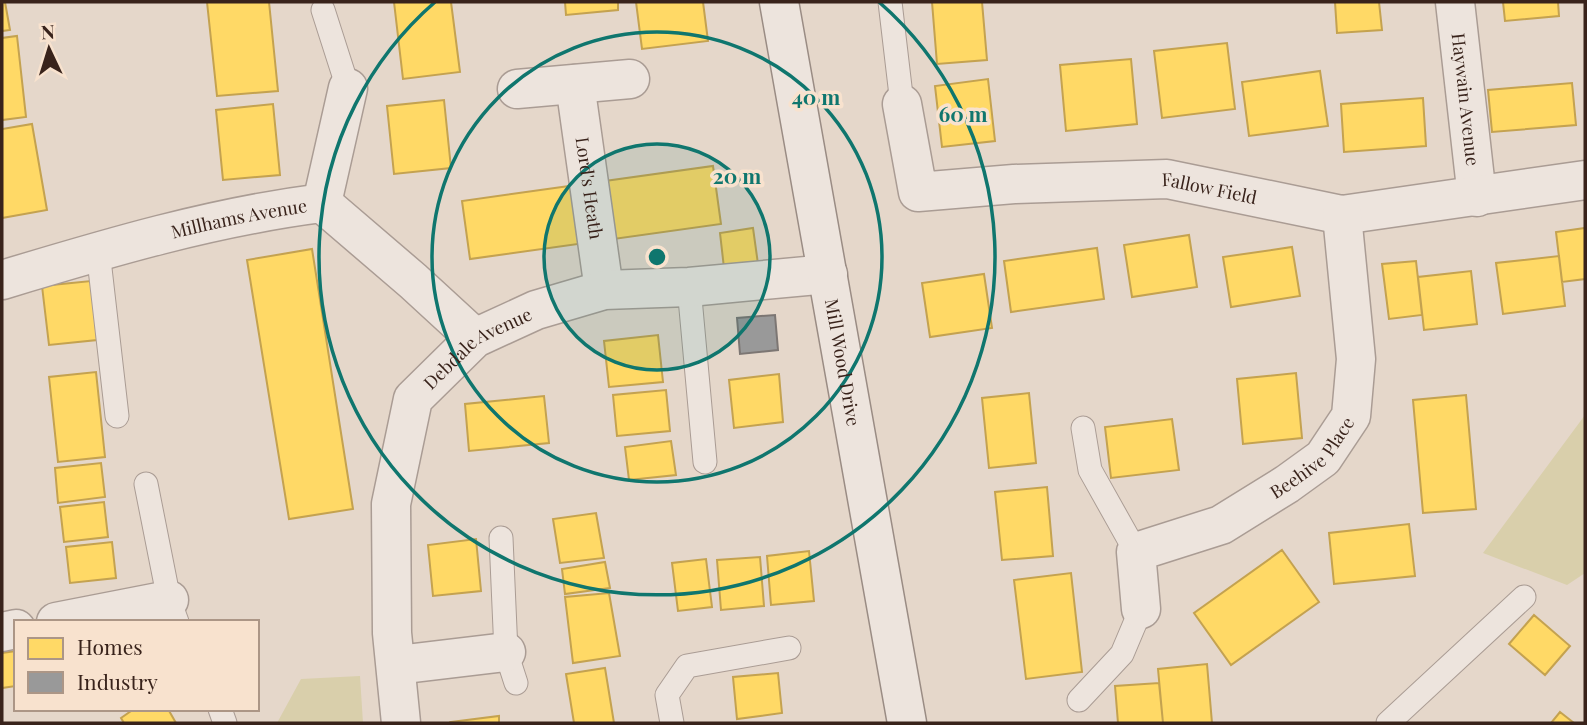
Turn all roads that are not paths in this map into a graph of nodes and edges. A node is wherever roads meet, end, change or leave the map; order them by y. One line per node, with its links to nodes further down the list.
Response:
1 (779, 2): 15 (street, Mill Wood Drive)
2 (890, 2): 9 (lane)
3 (1455, 2): 11 (street, Haywain Avenue)
4 (323, 10): 7 (lane)
5 (631, 79): 6 (street)
6 (575, 84): 8 (street); 18 (street, Lord's Heath)
7 (348, 88): 12 (street)
8 (517, 89)
9 (902, 104): 13 (street, Fallow Field)
10 (1585, 180): 11 (street, Fallow Field)
11 (1477, 197): 13 (street, Fallow Field)
12 (322, 203): 14 (street, Millhams Avenue); 19 (street, Millhams Avenue)
13 (1342, 215): 25 (street, Beehive Place)
14 (98, 251): 16 (street, Millhams Avenue); 20 (lane)
15 (828, 274): 17 (street, Debdale Avenue); 36 (street, Mill Wood Drive)
16 (2, 280)
17 (690, 287): 18 (street, Debdale Avenue); 22 (lane)
18 (604, 290): 19 (street, Debdale Avenue)
19 (475, 338): 31 (street, Debdale Avenue)
20 (117, 416)
21 (1083, 428): 25 (lane)
22 (705, 463)
23 (146, 484): 28 (lane)
24 (501, 538): 32 (lane)
25 (1136, 552): 27 (street)
26 (1524, 597): 37 (lane)
27 (1140, 609): 33 (lane)
28 (173, 611): 29 (street)
29 (77, 620)
30 (789, 648): 35 (lane)
31 (397, 665): 32 (street); 34 (street, Debdale Avenue)
32 (511, 667)
33 (1079, 700)
34 (401, 723)
35 (672, 723)
36 (907, 723)
37 (1388, 723)

